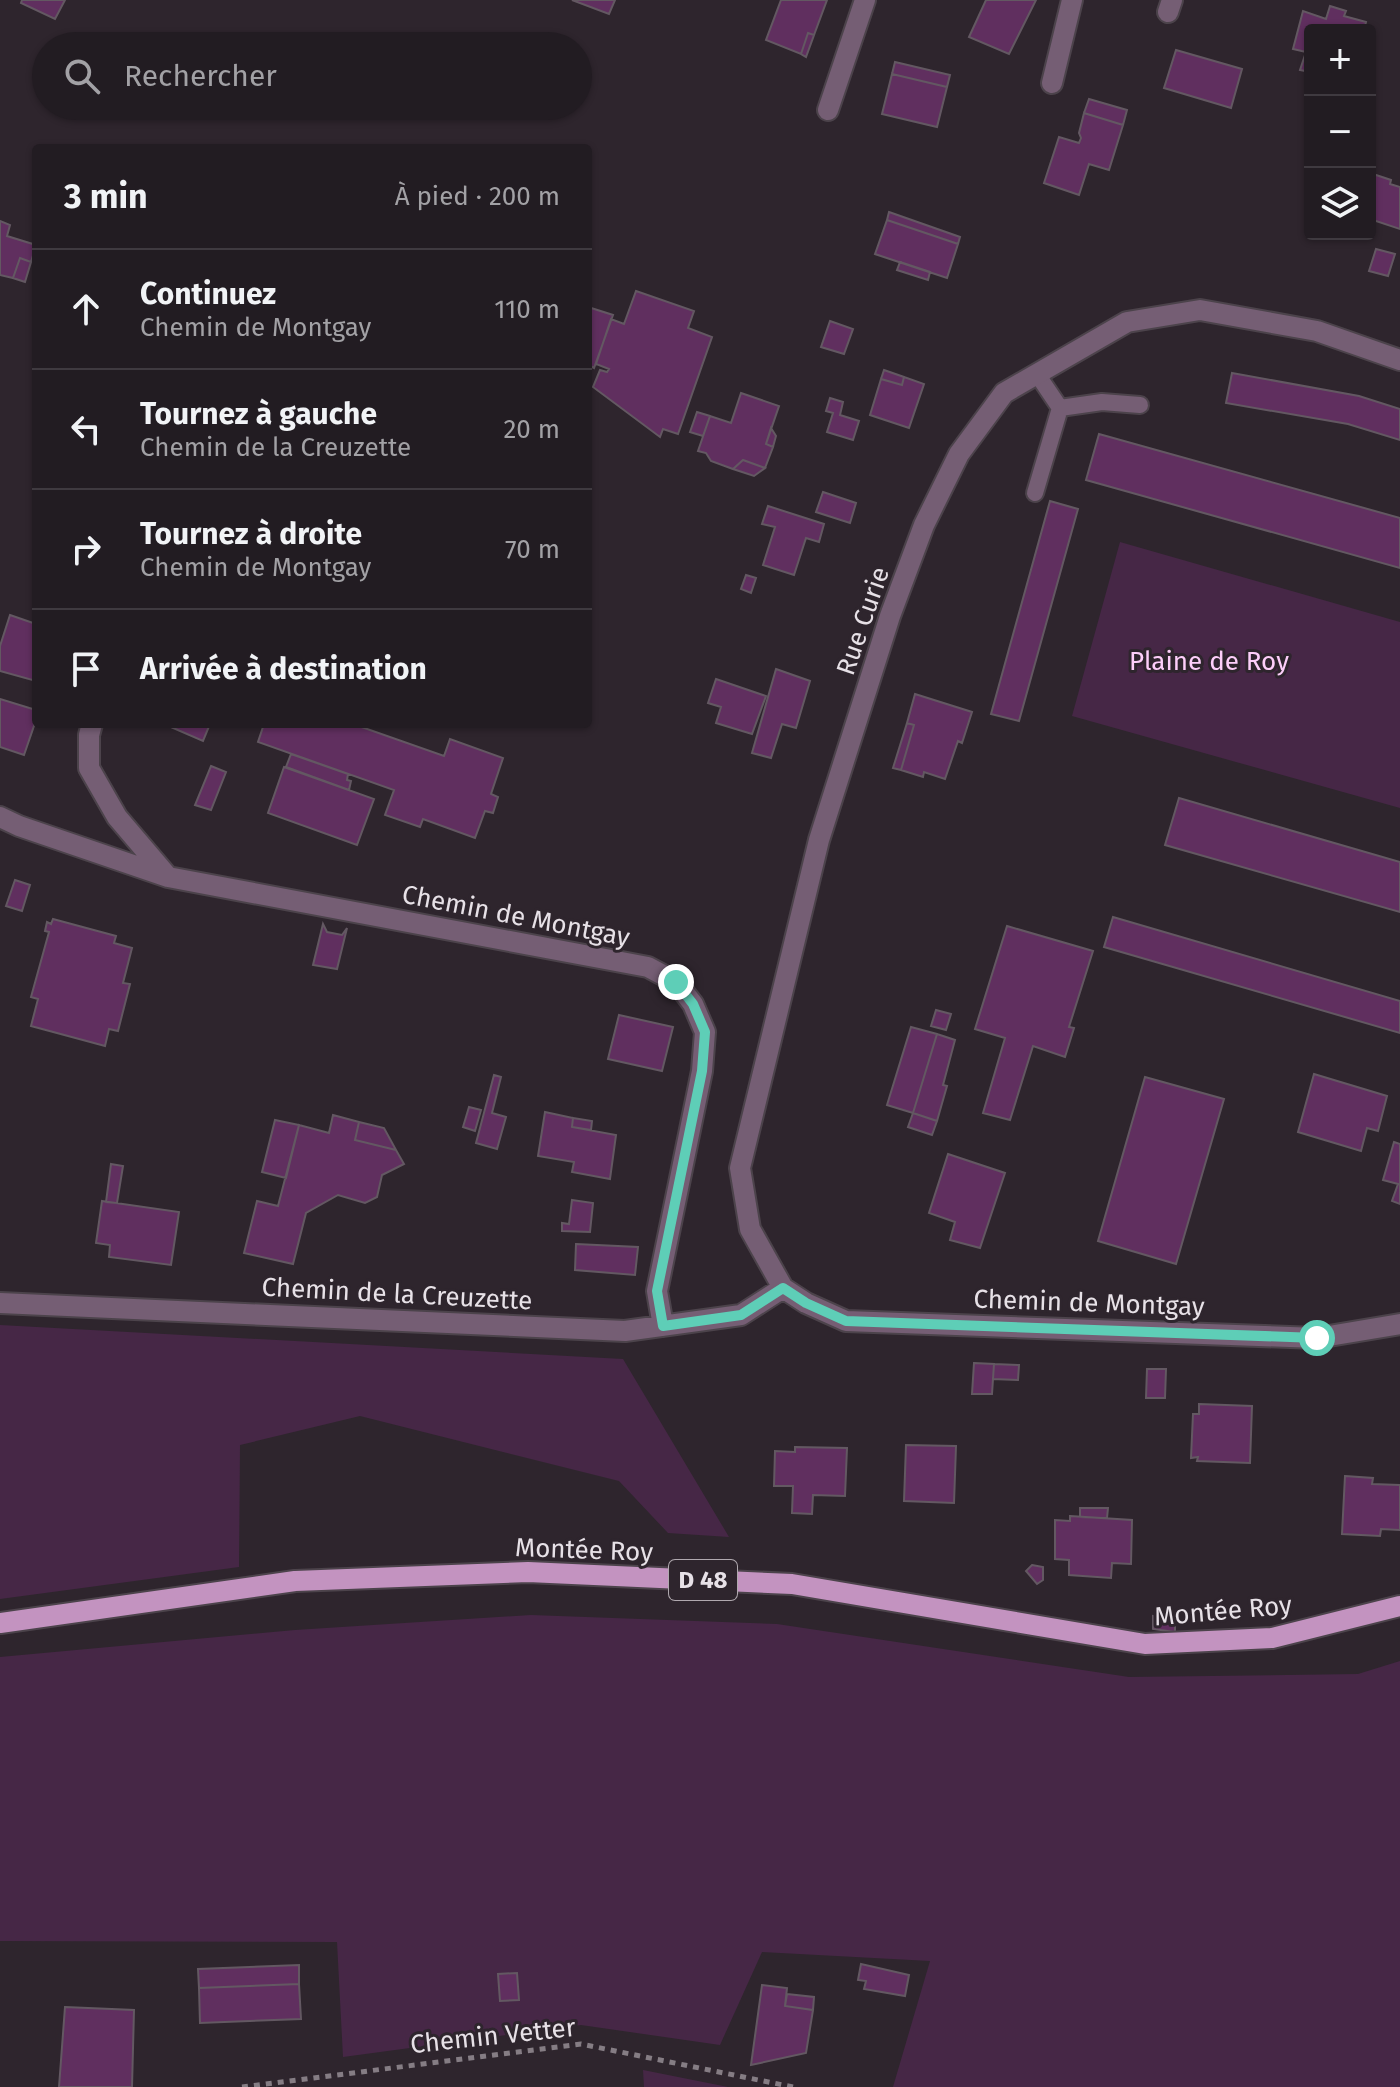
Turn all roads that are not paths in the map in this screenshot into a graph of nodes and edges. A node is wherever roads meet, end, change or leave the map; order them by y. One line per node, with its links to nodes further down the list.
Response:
1 (865, 0): 4 (street)
2 (1072, 0): 3 (street)
3 (1052, 83)
4 (828, 110)
5 (1400, 360): 6 (street, Rue Curie)
6 (1037, 374): 8 (lane); 13 (street, Rue Curie)
7 (1140, 405): 8 (lane)
8 (1060, 408): 9 (lane)
9 (1035, 493)
10 (91, 728): 12 (street)
11 (0, 817): 12 (street, Chemin de Montgay)
12 (168, 877): 16 (street, Chemin de Montgay)
13 (783, 1288): 15 (street, Chemin de Montgay); 16 (street, Chemin de la Creuzette)
14 (0, 1303): 16 (street, Chemin de la Creuzette)
15 (1399, 1322)
16 (663, 1326)
17 (1400, 1606): 18 (main road, Montée Roy / D 48)
18 (0, 1623)

